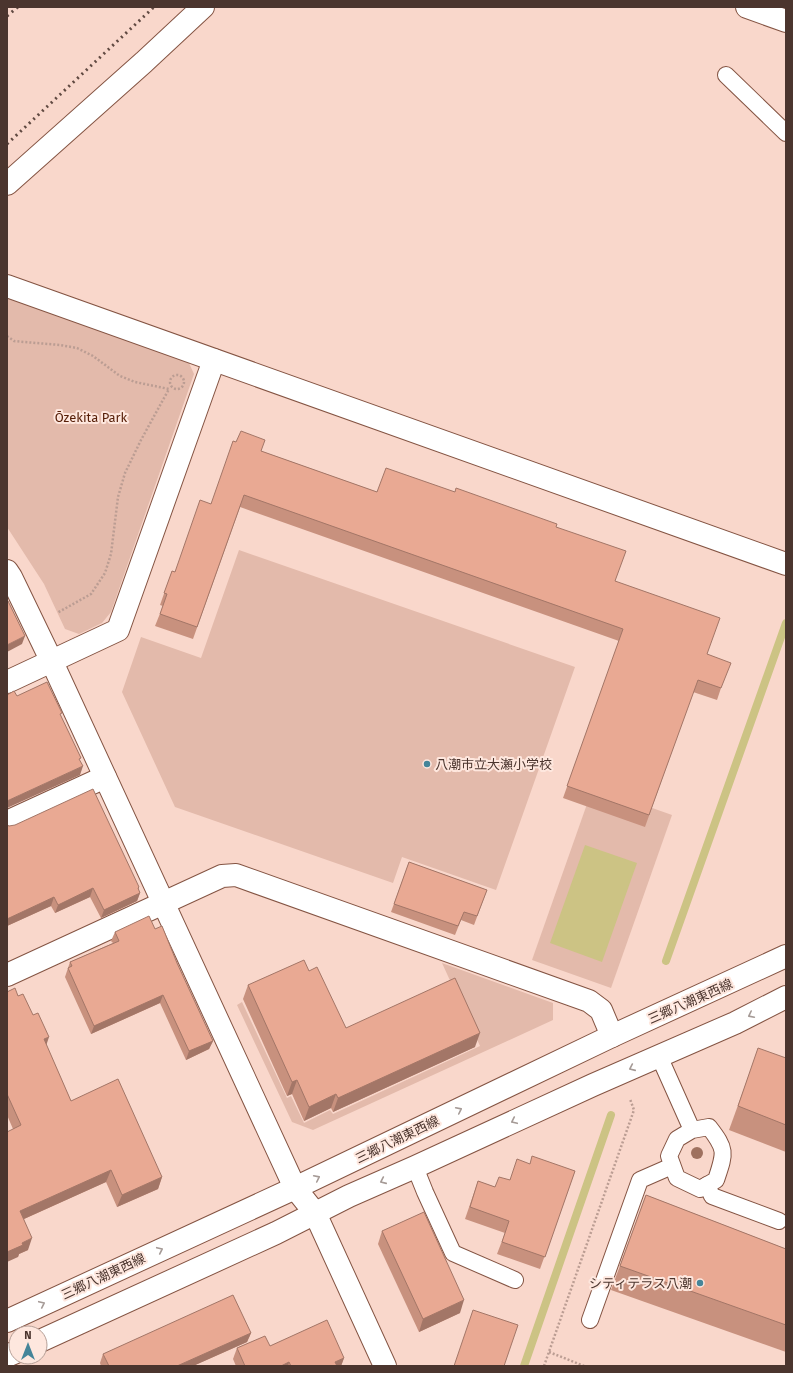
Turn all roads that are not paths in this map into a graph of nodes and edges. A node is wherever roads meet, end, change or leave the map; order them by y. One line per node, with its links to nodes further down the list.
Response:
1 (203, 7): 6 (street)
2 (747, 7): 3 (street)
3 (786, 21)
4 (726, 75): 5 (lane)
5 (786, 133)
6 (7, 184)
7 (7, 286): 8 (street)
8 (214, 360): 9 (street); 11 (street)
9 (786, 564)
10 (7, 571): 11 (street)
11 (52, 662): 12 (street); 13 (street)
12 (7, 682)
13 (105, 776): 14 (street); 15 (street)
14 (7, 822)
15 (163, 902): 17 (street); 19 (street); 25 (street)
16 (786, 956): 19 (street, 三郷八潮東西線)
17 (7, 975)
18 (786, 997): 20 (street, one-way to 20)
19 (612, 1036): 25 (street, 三郷八潮東西線, one-way to 19)
20 (659, 1056): 21 (lane); 23 (street, one-way to 23)
21 (692, 1130): 22 (lane); 24 (lane)
22 (672, 1166): 24 (lane); 29 (lane)
23 (415, 1167): 26 (street, one-way to 26); 28 (lane)
24 (707, 1185): 27 (lane)
25 (295, 1188): 26 (street); 30 (street, 三郷八潮東西線, one-way to 25)
26 (315, 1214): 31 (street); 32 (street)
27 (779, 1221)
28 (515, 1280)
29 (590, 1320)
30 (7, 1321)
31 (48, 1337)
32 (385, 1366)

